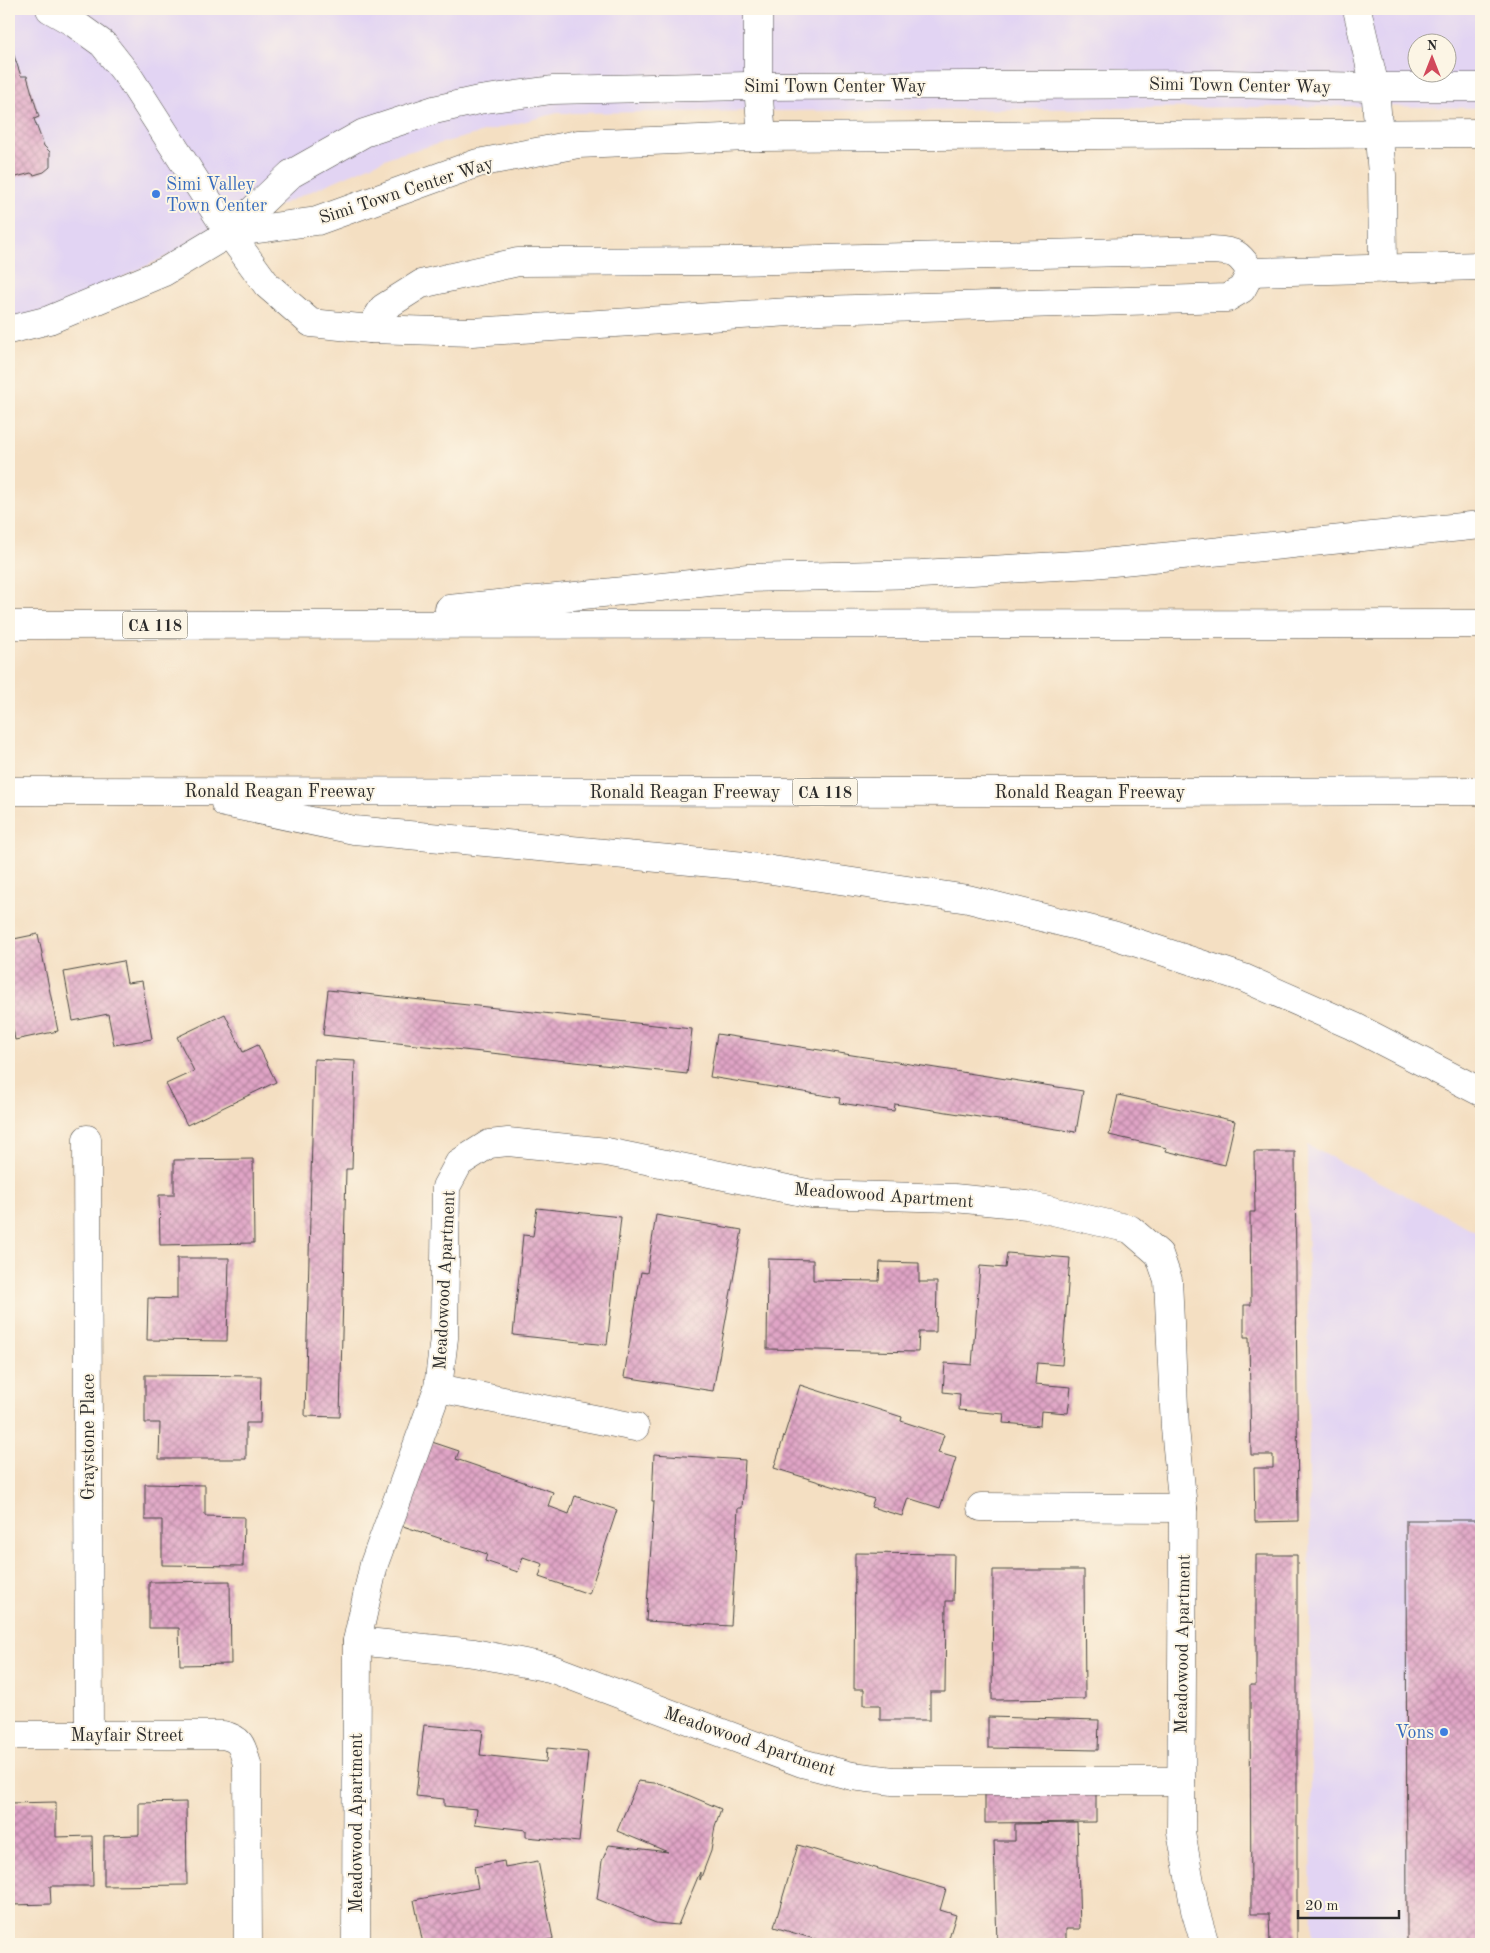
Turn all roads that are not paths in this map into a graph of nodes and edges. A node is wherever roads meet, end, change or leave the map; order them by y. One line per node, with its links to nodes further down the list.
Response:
1 (50, 9): 10 (main road)
2 (758, 9): 4 (main road)
3 (1357, 9): 5 (main road)
4 (758, 86): 5 (main road, Simi Town Center Way); 9 (main road); 10 (main road, Simi Town Center Way)
5 (1375, 87): 6 (main road, Simi Town Center Way); 7 (main road)
6 (1481, 87)
7 (1378, 133): 8 (main road, Simi Town Center Way); 9 (main road, Simi Town Center Way); 12 (main road)
8 (1481, 133)
9 (762, 137): 10 (main road, Simi Town Center Way)
10 (229, 233): 14 (main road); 15 (main road, Simi Town Center Way)
11 (1481, 266): 12 (main road)
12 (1383, 269): 13 (main road)
13 (1251, 272): 14 (main road); 14 (main road)
14 (370, 329)
15 (9, 330)
16 (1481, 525): 17 (main road)
17 (300, 624): 18 (main road, CA 118); 19 (main road, CA 118)
18 (1481, 624)
19 (9, 625)
20 (9, 791): 21 (main road, Ronald Reagan Freeway / CA 118)
21 (170, 791): 22 (main road, Ronald Reagan Freeway / CA 118); 23 (main road)
22 (1481, 791)
23 (1481, 1092)
24 (87, 1139): 31 (main road, Graystone Place)
25 (438, 1388): 26 (main road, Meadowood Apartment); 28 (main road, Meadowood Apartment); 29 (main road, Meadowood Apartment)
26 (635, 1427)
27 (981, 1507): 28 (main road)
28 (1183, 1508): 32 (main road, Meadowood Apartment)
29 (358, 1641): 32 (main road, Meadowood Apartment); 34 (main road, Meadowood Apartment)
30 (9, 1736): 31 (main road, Mayfair Street)
31 (89, 1736): 33 (main road, Mayfair Street)
32 (1180, 1780): 35 (main road, Meadowood Apartment)
33 (248, 1944)
34 (356, 1944)
35 (1206, 1944)

